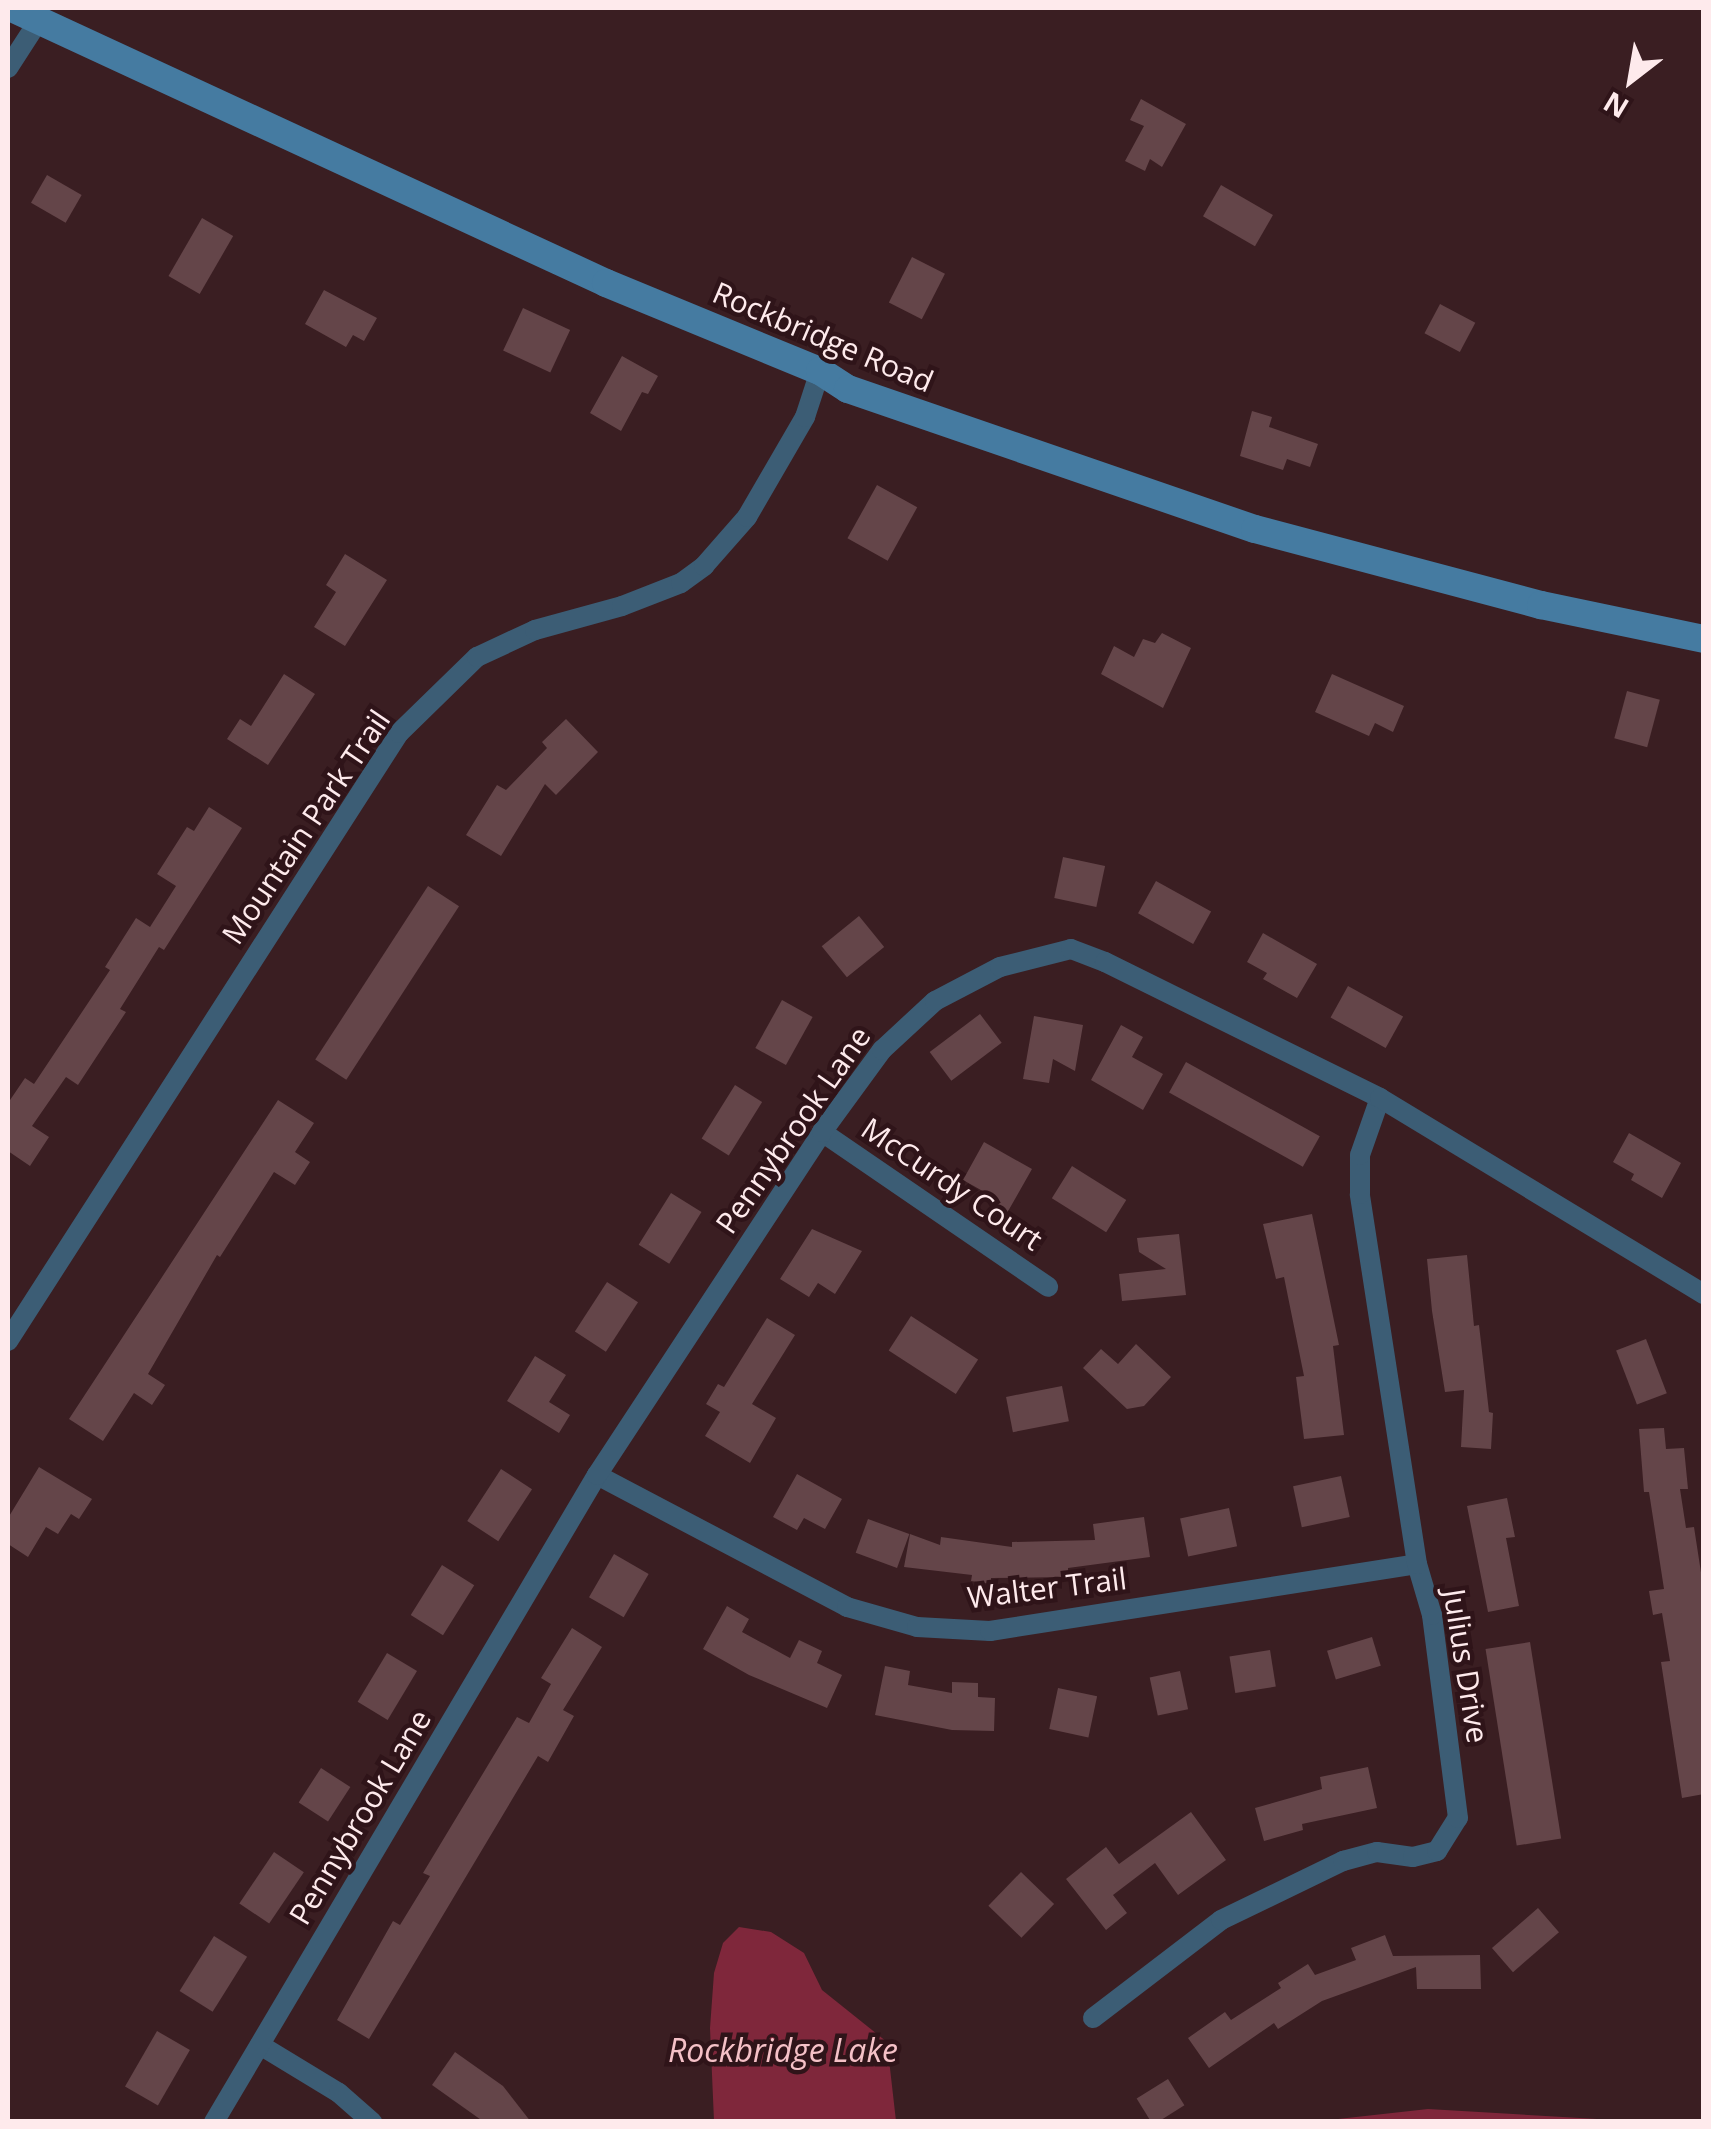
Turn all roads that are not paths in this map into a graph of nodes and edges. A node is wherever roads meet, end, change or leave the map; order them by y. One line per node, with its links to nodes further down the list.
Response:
1 (12, 8): 2 (main road, Rockbridge Road)
2 (40, 20): 3 (street); 4 (main road, Rockbridge Road)
3 (8, 68)
4 (820, 371): 5 (main road, Rockbridge Road); 10 (street, Mountain Park Trail)
5 (1704, 639)
6 (1380, 1098): 7 (street, Pennybrook Lane); 9 (street, Pennybrook Lane); 12 (street, Julius Drive)
7 (822, 1132): 8 (street, McCurdy Court); 11 (street, Pennybrook Lane)
8 (1048, 1286)
9 (1704, 1294)
10 (8, 1341)
11 (597, 1475): 12 (street, Walter Trail); 14 (street, Pennybrook Lane)
12 (1418, 1564): 13 (street, Julius Drive)
13 (1092, 2018)
14 (260, 2045): 15 (street, Pennybrook Lane); 16 (street)
15 (214, 2122)
16 (372, 2122)

